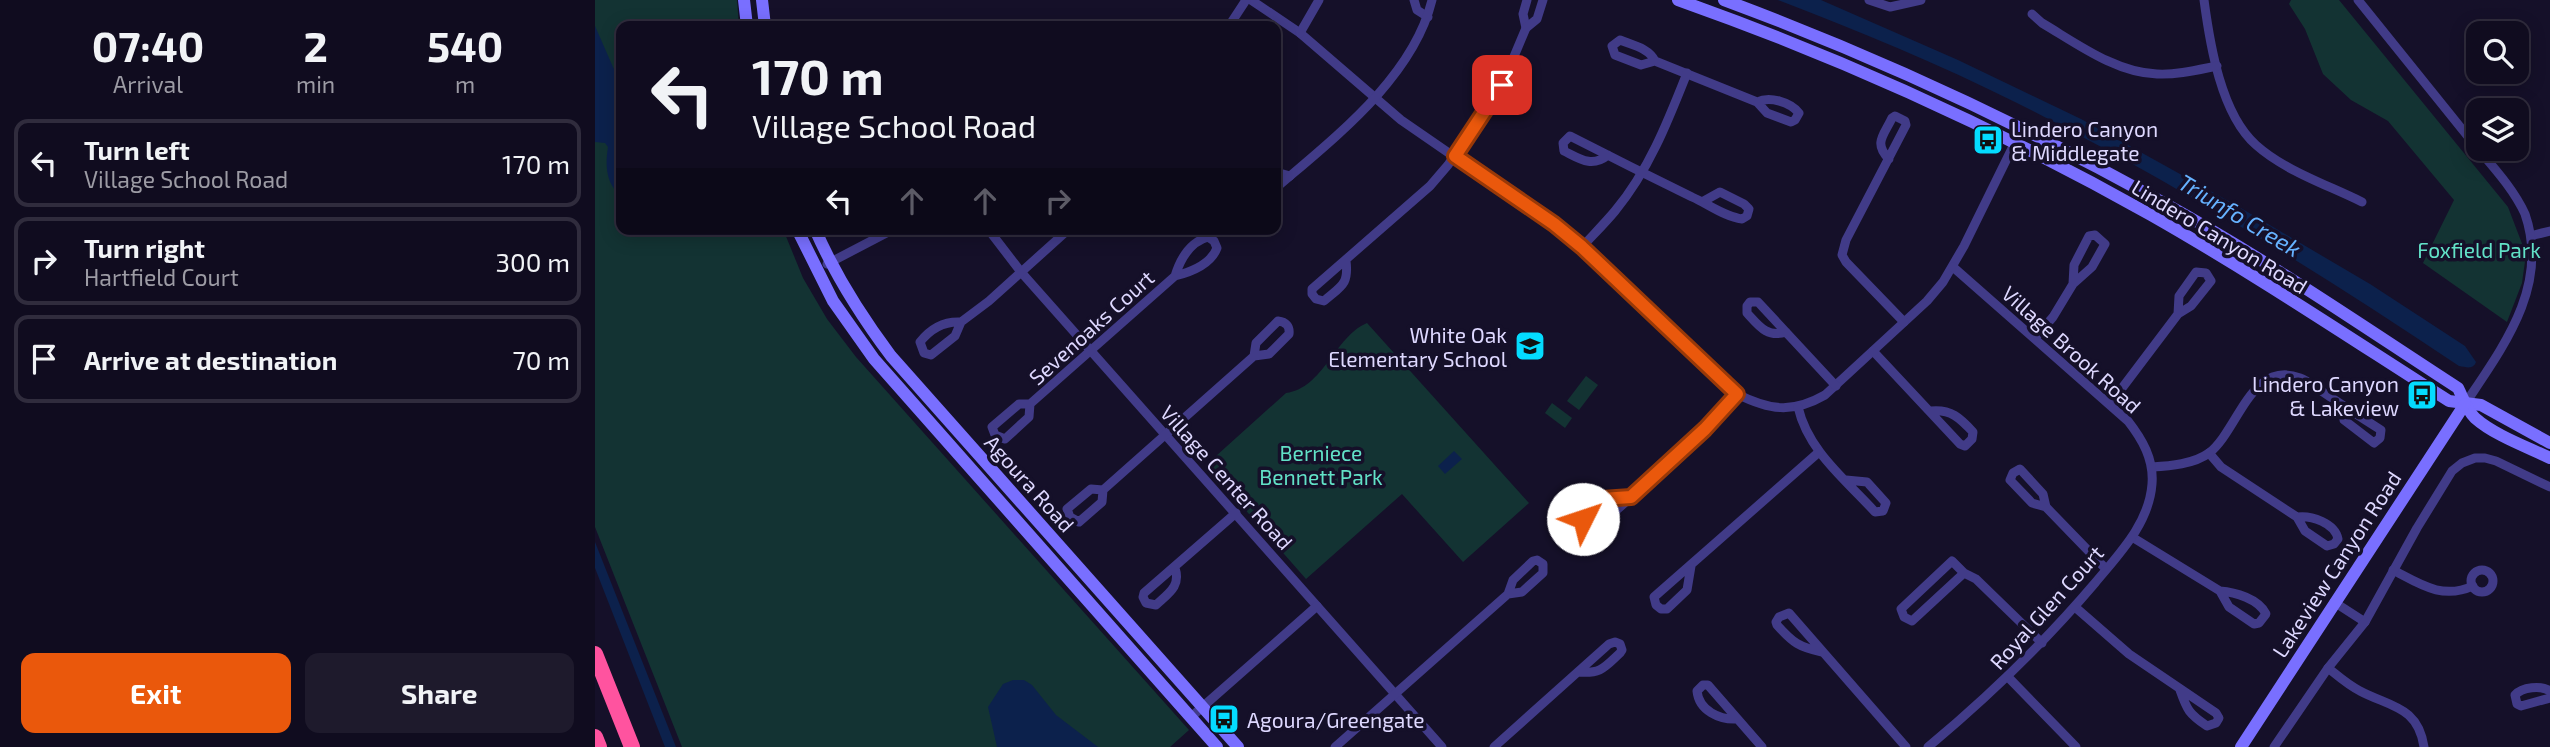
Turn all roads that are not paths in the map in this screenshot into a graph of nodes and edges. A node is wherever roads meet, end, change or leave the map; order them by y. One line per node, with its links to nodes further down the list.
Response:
1 (744, 0): 17 (street)
2 (762, 0): 18 (street)
3 (1248, 0): 19 (street); 21 (street)
4 (1319, 0): 21 (street)
5 (1414, 0): 16 (street)
6 (1431, 0): 16 (street)
7 (1527, 0): 20 (street)
8 (1543, 0): 20 (street)
9 (1678, 0): 29 (street, Lindero Canyon Road)
10 (1724, 0): 27 (street, Lindero Canyon Road)
11 (1869, 0): 12 (street)
12 (1921, 0)
13 (2204, 0): 23 (street)
14 (2358, 0): 28 (street)
15 (2032, 14): 23 (street)
16 (1427, 17): 25 (street)
17 (746, 21)
18 (764, 21)
19 (1233, 21)
20 (1526, 29): 31 (street)
21 (1300, 33): 25 (street)
22 (1655, 61): 24 (street)
23 (2217, 66): 39 (street)
24 (1687, 73): 26 (street); 34 (street)
25 (1374, 98): 31 (street); 36 (street)
26 (1757, 102)
27 (2022, 128): 29 (street); 67 (street, Lindero Canyon Road)
28 (2466, 134)
29 (2015, 143): 50 (street); 67 (street, Lindero Canyon Road)
30 (1608, 155): 30 (street); 34 (street)
31 (1455, 156): 47 (street); 48 (street)
32 (1889, 159): 57 (street)
33 (2488, 161): 46 (street)
34 (1641, 172): 38 (street); 47 (street)
35 (1281, 173): 36 (street)
36 (1290, 176): 37 (street)
37 (1281, 184)
38 (1702, 202): 38 (street)
39 (2362, 202)
40 (2550, 231): 46 (street)
41 (800, 235): 51 (street, Agoura Road)
42 (817, 235): 49 (street, Agoura Road)
43 (882, 235): 49 (street)
44 (993, 235): 52 (street, Village Center Road)
45 (1062, 235): 52 (street)
46 (2534, 235): 67 (street)
47 (1582, 247): 64 (street)
48 (1346, 261): 48 (street)
49 (830, 262): 51 (street); 107 (street, Agoura Road)
50 (1953, 267): 57 (street); 59 (street, Village Brook Road)
51 (816, 269): 108 (street, Agoura Road)
52 (1021, 272): 56 (street); 60 (street, Village Center Road)
53 (1175, 276): 53 (street, Sevenoaks Court); 60 (street, Sevenoaks Court)
54 (2073, 284): 54 (street); 59 (street)
55 (2178, 314): 55 (street); 66 (street)
56 (961, 322): 56 (street)
57 (1904, 322): 61 (street)
58 (1786, 332): 63 (street)
59 (2035, 338): 66 (street, Village Brook Road)
60 (1091, 351): 65 (street, Sevenoaks Court); 71 (street, Village Center Road)
61 (1873, 351): 63 (street); 70 (street)
62 (1254, 356): 71 (street)
63 (1836, 386): 68 (street)
64 (1737, 394): 68 (street); 80 (street)
65 (1030, 404): 65 (street, Sevenoaks Court)
66 (2110, 404): 76 (street, Village Brook Road)
67 (2465, 404): 72 (street, Lindero Canyon Road); 75 (street, Lindero Canyon Road); 93 (street, Lakeview Canyon Road)
68 (1798, 407): 73 (street)
69 (2346, 408): 74 (street)
70 (1931, 411): 70 (street)
71 (1166, 435): 79 (street); 82 (street, Village Center Road)
72 (2550, 443)
73 (1819, 452): 77 (street); 85 (street)
74 (2209, 453): 76 (street); 83 (street)
75 (2550, 458)
76 (2152, 467): 84 (street, Royal Glen Court)
77 (1846, 480): 77 (street)
78 (2550, 487): 88 (street)
79 (1103, 490)
80 (1631, 497): 80 (street)
81 (2046, 507): 81 (street); 87 (street)
82 (1236, 513): 86 (street); 94 (street, Village Center Road)
83 (2297, 517)
84 (2132, 537): 87 (street, Royal Glen Court); 91 (street)
85 (1691, 566): 85 (street)
86 (1175, 568)
87 (2106, 569): 95 (street, Royal Glen Court)
88 (2393, 570): 90 (street); 96 (street)
89 (1964, 573): 89 (street); 97 (street)
90 (2473, 586)
91 (2220, 591): 91 (street)
92 (1508, 594): 105 (street)
93 (2334, 602): 96 (street); 122 (street, Lakeview Canyon Road)
94 (1317, 606): 105 (street, Village Center Road); 107 (street)
95 (2075, 607): 97 (street, Royal Glen Court); 103 (street)
96 (2365, 622): 100 (street)
97 (2042, 643): 102 (street, Royal Glen Court)
98 (1822, 652): 98 (street); 119 (street)
99 (595, 654): 112 (highway)
100 (2328, 668): 123 (street); 124 (street)
101 (1578, 672): 101 (street); 117 (street)
102 (2008, 677): 120 (street, Royal Glen Court); 121 (street)
103 (2180, 690): 103 (street)
104 (2550, 691): 106 (street)
105 (1394, 694): 115 (street); 116 (street, Village Center Road)
106 (2550, 698)
107 (1203, 706): 108 (street); 114 (street, Agoura Road)
108 (1191, 717): 113 (street, Agoura Road)
109 (1737, 719): 109 (street); 118 (street)
110 (595, 737): 111 (highway)
111 (599, 747)
112 (632, 747)
113 (1217, 747)
114 (1238, 747)
115 (1335, 747)
116 (1442, 747)
117 (1494, 747)
118 (1762, 747)
119 (1906, 747)
120 (1928, 747)
121 (2076, 747)
122 (2241, 747)
123 (2274, 747)
124 (2424, 747)

